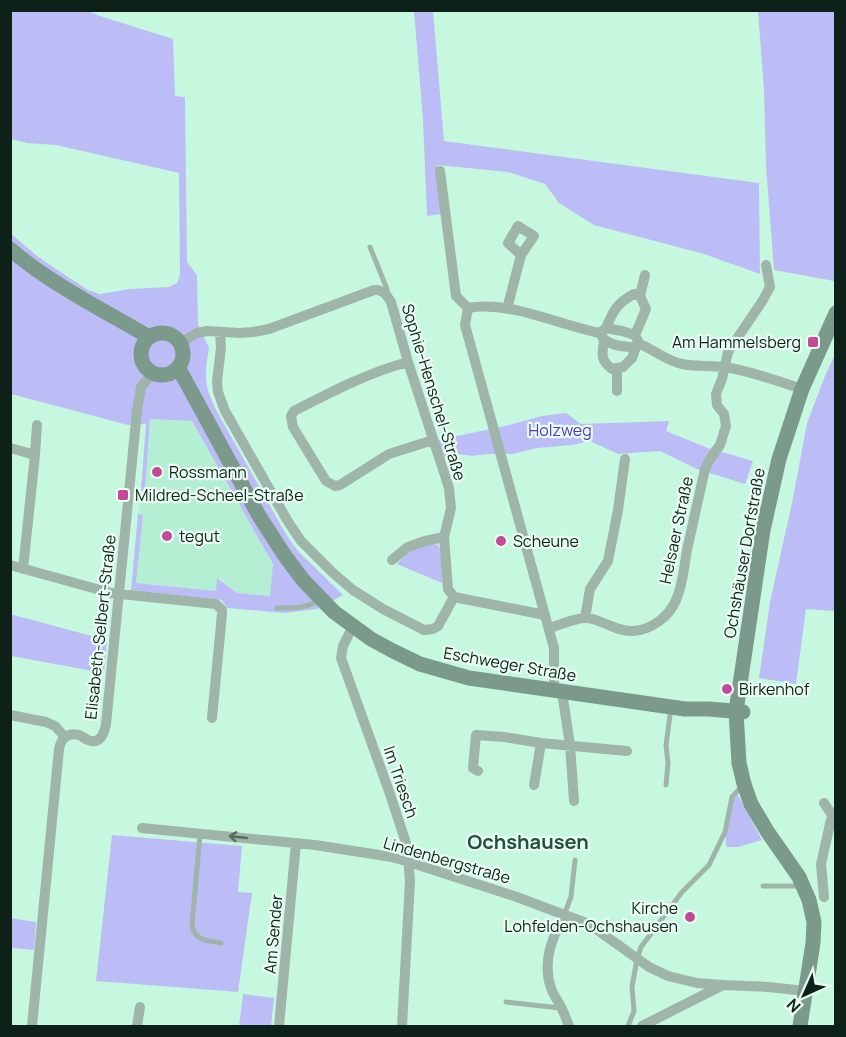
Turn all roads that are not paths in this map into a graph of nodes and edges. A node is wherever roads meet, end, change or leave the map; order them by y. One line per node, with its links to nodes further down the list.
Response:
1 (440, 171): 9 (street)
2 (370, 247): 7 (lane)
3 (10, 249): 14 (main road)
4 (521, 255): 10 (street)
5 (766, 265): 18 (street)
6 (645, 274): 8 (street)
7 (387, 289)
8 (640, 296): 13 (street); 15 (street)
9 (468, 308): 10 (street); 36 (street)
10 (507, 309): 13 (street)
11 (836, 313): 21 (main road, Ochshäuser Dorfstraße)
12 (220, 332): 16 (street, Sophie-Henschel-Straße); 17 (street, Sophie-Henschel-Straße); 33 (street)
13 (603, 334): 15 (street); 19 (street)
14 (146, 342): 16 (main road); 20 (main road)
15 (637, 342): 18 (street); 19 (street)
16 (180, 344): 20 (main road)
17 (408, 362): 24 (street, Sophie-Henschel-Straße); 24 (street)
18 (724, 367): 21 (street); 37 (street, Helsaer Straße)
19 (617, 369): 22 (street)
20 (166, 372): 32 (street, Elisabeth-Selbert-Straße); 34 (main road, Eschweger Straße)
21 (802, 389): 43 (main road, Ochshäuser Dorfstraße)
22 (617, 391)
23 (37, 425): 26 (street)
24 (433, 440): 28 (street, Sophie-Henschel-Straße)
25 (10, 448): 26 (street)
26 (35, 455): 31 (street)
27 (625, 459): 37 (street)
28 (444, 537): 29 (street); 33 (street, Sophie-Henschel-Straße)
29 (392, 560)
30 (10, 565): 31 (street)
31 (23, 569): 32 (street)
32 (119, 594): 44 (street); 45 (street, Elisabeth-Selbert-Straße)
33 (454, 597): 36 (street)
34 (320, 599): 35 (lane); 38 (main road, Eschweger Straße)
35 (277, 608)
36 (545, 615): 39 (street)
37 (585, 618): 39 (street)
38 (352, 626): 40 (main road, Eschweger Straße); 59 (street, Im Triesch)
39 (549, 628): 40 (street)
40 (558, 691): 41 (main road, Eschweger Straße); 47 (street)
41 (678, 707): 43 (main road, Eschweger Straße); 52 (lane)
42 (10, 715): 45 (street)
43 (739, 717): 51 (main road, Ochshäuser Dorfstraße)
44 (212, 718)
45 (65, 737): 71 (street, Elisabeth-Selbert-Straße)
46 (541, 743): 47 (street); 49 (street); 50 (street)
47 (570, 745): 48 (street); 53 (street)
48 (627, 751)
49 (478, 771)
50 (534, 784)
51 (744, 784): 61 (main road, Ochshäuser Dorfstraße); 65 (lane)
52 (666, 785)
53 (574, 801)
54 (824, 803): 62 (street)
55 (142, 828): 56 (street, Lindenbergstraße)
56 (200, 834): 57 (street, Lindenbergstraße, one-way to 56); 64 (lane)
57 (296, 843): 59 (street, Lindenbergstraße); 73 (street, Am Sender)
58 (575, 860): 63 (lane)
59 (410, 862): 63 (street, Lindenbergstraße); 74 (street, Im Triesch)
60 (763, 886): 61 (lane)
61 (806, 893): 62 (street); 67 (main road, Ochshäuser Dorfstraße)
62 (830, 896)
63 (564, 915): 65 (street, Lindenbergstraße); 70 (street)
64 (221, 943)
65 (637, 959): 66 (street, Lindenbergstraße); 76 (lane)
66 (723, 985): 67 (street, Lindenbergstraße); 77 (street)
67 (806, 992): 78 (main road, Ochshäuser Dorfstraße)
68 (506, 1002): 70 (lane)
69 (140, 1007): 72 (street)
70 (562, 1008): 75 (street)
71 (32, 1026)
72 (137, 1026)
73 (279, 1026)
74 (402, 1026)
75 (569, 1026)
76 (628, 1026)
77 (643, 1026)
78 (800, 1026)

